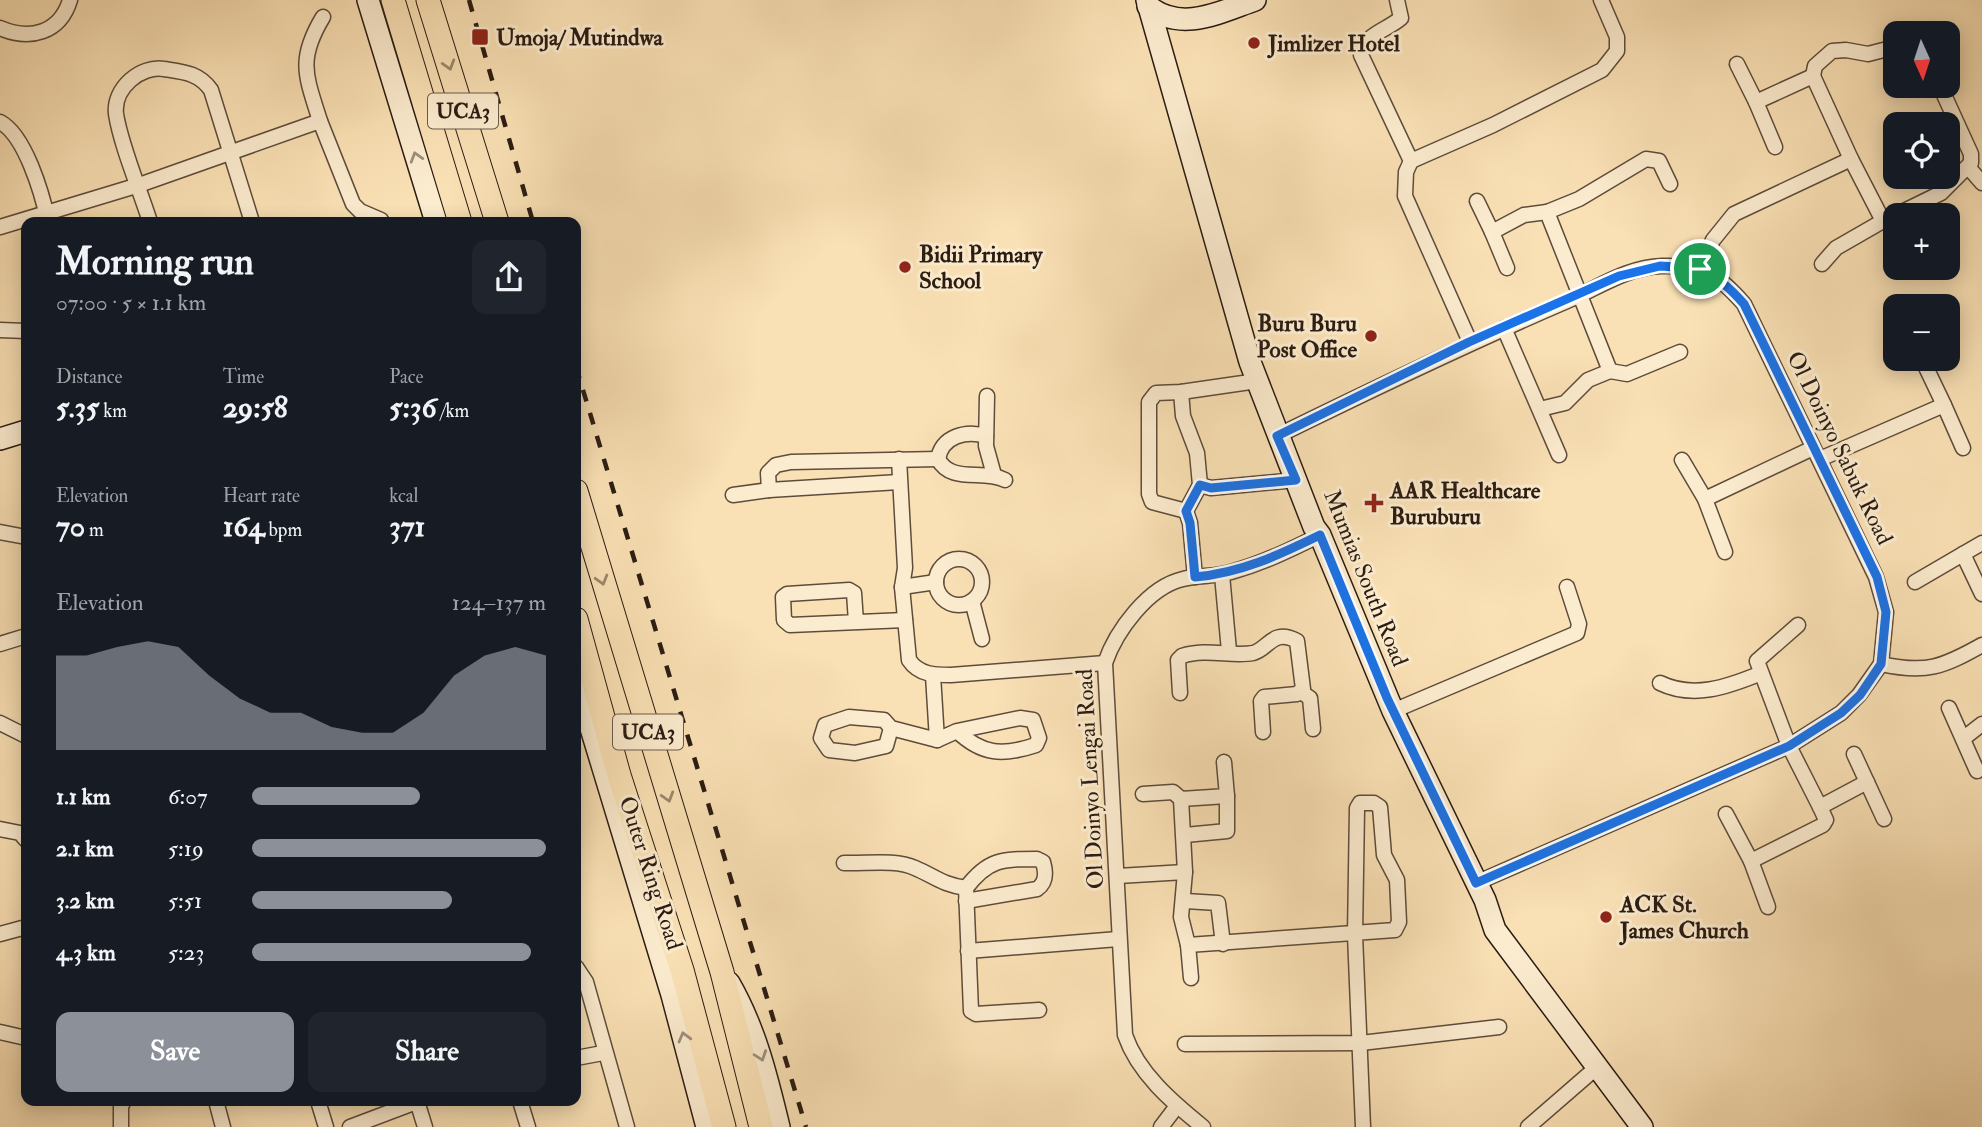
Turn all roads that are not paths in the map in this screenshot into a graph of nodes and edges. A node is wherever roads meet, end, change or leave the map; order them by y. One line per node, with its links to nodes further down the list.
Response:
1 (70, 0): 11 (street)
2 (368, 0): 37 (main road, UCA3, one-way to 2)
3 (393, 0): 38 (main road, UCA3)
4 (429, 0): 39 (main road, UCA3, one-way to 39)
5 (1255, 0): 10 (main road)
6 (1397, 0): 23 (street)
7 (1601, 0): 23 (street)
8 (1147, 3): 10 (main road); 12 (main road, Mumias South Road)
9 (323, 17): 18 (street)
10 (1194, 20): 12 (main road)
11 (0, 28)
12 (1157, 41): 55 (main road, Mumias South Road)
13 (1883, 50): 15 (street)
14 (1737, 64): 17 (street)
15 (1813, 76): 17 (street); 22 (street)
16 (1945, 98): 24 (street)
17 (1756, 102): 20 (street)
18 (320, 121): 21 (street); 36 (street)
19 (0, 122): 32 (street)
20 (1775, 147)
21 (232, 154): 27 (street); 27 (street); 35 (street)
22 (1852, 159): 30 (street); 46 (street)
23 (1411, 161): 51 (street)
24 (1969, 168): 25 (street); 29 (street)
25 (1982, 183)
26 (1670, 184): 31 (street)
27 (139, 185): 33 (street); 34 (street)
28 (1477, 201): 43 (street)
29 (1924, 203)
30 (1883, 204)
31 (1547, 212): 43 (street); 47 (street)
32 (47, 217)
33 (50, 217)
34 (149, 217)
35 (251, 217)
36 (374, 217)
37 (434, 217)
38 (458, 217)
39 (495, 217)
40 (1883, 222): 44 (street)
41 (21, 223): 42 (street)
42 (0, 227)
43 (1492, 232): 45 (street)
44 (1822, 264)
45 (1507, 268)
46 (1700, 269): 47 (street); 65 (street, Ol Doinyo Sabuk Road)
47 (1581, 295): 48 (street); 53 (street)
48 (1504, 328): 51 (street); 59 (street)
49 (0, 330): 50 (street)
50 (21, 331)
51 (1469, 342): 62 (street)
52 (1680, 352): 53 (street)
53 (1610, 371): 59 (street)
54 (1928, 371): 58 (street)
55 (1257, 381): 56 (street); 62 (main road, Mumias South Road)
56 (1181, 392): 72 (street); 77 (street)
57 (987, 396): 61 (street)
58 (1944, 405): 64 (street); 65 (street)
59 (1539, 409): 66 (street)
60 (21, 433): 63 (main road)
61 (986, 436): 68 (street); 68 (street)
62 (1277, 436): 70 (main road, Mumias South Road)
63 (0, 439)
64 (1963, 448)
65 (1817, 453): 75 (street); 102 (street, Ol Doinyo Sabuk Road)
66 (1559, 454)
67 (899, 459): 68 (street); 71 (street); 73 (street)
68 (937, 459)
69 (1682, 460): 75 (street)
70 (1296, 480): 72 (street); 79 (main road, Mumias South Road)
71 (899, 482): 73 (street); 88 (street)
72 (1200, 485): 77 (street)
73 (768, 489): 74 (street)
74 (733, 495)
75 (1705, 499): 82 (street)
76 (581, 507): 150 (main road, Outer Ring Road / UCA3, one-way to 150)
77 (1186, 511): 85 (street)
78 (0, 532): 80 (street)
79 (1320, 535): 84 (street, Ol Doinyo Lengai Road); 110 (main road, Mumias South Road)
80 (21, 536)
81 (1982, 542): 83 (street)
82 (1725, 552)
83 (1962, 554): 87 (street); 90 (street)
84 (1222, 575): 85 (street, Ol Doinyo Lengai Road); 100 (street)
85 (1195, 577): 101 (street, Ol Doinyo Lengai Road)
86 (936, 582): 88 (street); 91 (street); 91 (street)
87 (1915, 582)
88 (902, 587): 92 (street)
89 (1567, 587): 110 (street)
90 (1982, 594)
91 (972, 601): 97 (street)
92 (905, 620): 93 (street); 104 (street)
93 (856, 622): 93 (street)
94 (1798, 625): 103 (street)
95 (581, 637): 149 (main road, Outer Ring Road / UCA3)
96 (21, 638): 98 (street)
97 (982, 639)
98 (0, 644)
99 (1982, 645): 102 (street)
100 (1229, 651): 106 (street); 107 (street)
101 (1105, 663): 104 (street); 137 (street, Ol Doinyo Lengai Road)
102 (1881, 664): 120 (street, Ol Doinyo Sabuk Road)
103 (1759, 674): 105 (street); 120 (street)
104 (933, 675): 119 (street)
105 (1660, 683)
106 (1301, 692): 114 (street); 116 (street)
107 (1180, 693)
108 (581, 695): 153 (main road, UCA3)
109 (1949, 708): 118 (street)
110 (1393, 712): 138 (main road, Mumias South Road)
111 (0, 723): 117 (street)
112 (1982, 724): 118 (street)
113 (891, 729): 113 (street); 119 (street)
114 (1313, 729)
115 (957, 732): 115 (street); 119 (street)
116 (1263, 733)
117 (21, 734)
118 (1964, 738): 123 (street)
119 (937, 740)
120 (1789, 746): 128 (street); 138 (street, Ol Doinyo Sabuk Road)
121 (1854, 754): 124 (street)
122 (1224, 762): 126 (street)
123 (1977, 771)
124 (1867, 782): 128 (street); 130 (street)
125 (1143, 794): 127 (street)
126 (1227, 796): 127 (street); 133 (street)
127 (1181, 799): 133 (street)
128 (1820, 807): 134 (street)
129 (1726, 814): 134 (street)
130 (1884, 819)
131 (0, 828): 132 (street)
132 (21, 834)
133 (1185, 835): 136 (street)
134 (1751, 861): 141 (street)
135 (844, 863): 139 (street)
136 (1185, 872): 137 (street); 140 (street)
137 (1118, 876): 145 (street, Ol Doinyo Lengai Road)
138 (1476, 883): 162 (main road, Mumias South Road)
139 (966, 895): 139 (street); 148 (street)
140 (1185, 901): 146 (street); 147 (street)
141 (1768, 908)
142 (21, 929): 143 (street)
143 (0, 934)
144 (1355, 935): 144 (street); 146 (street); 158 (street)
145 (1118, 939): 148 (street); 169 (street, Ol Doinyo Lengai Road)
146 (1223, 944): 147 (street)
147 (1188, 945): 152 (street)
148 (968, 951): 154 (street)
149 (679, 958): 153 (main road); 178 (main road, Outer Ring Road / UCA3)
150 (722, 972): 179 (main road, Outer Ring Road / UCA3); 180 (main road, Outer Ring Road / UCA3, one-way to 180)
151 (581, 974): 160 (street)
152 (1191, 978)
153 (673, 995): 177 (main road, UCA3, one-way to 153)
154 (1039, 1010)
155 (1499, 1027): 158 (street)
156 (0, 1032): 157 (street)
157 (21, 1037)
158 (1361, 1043): 159 (street); 183 (street)
159 (1185, 1044)
160 (604, 1053): 161 (street); 176 (street)
161 (581, 1057)
162 (1596, 1068): 184 (street); 185 (main road, Mumias South Road)
163 (121, 1106): 170 (street)
164 (217, 1106): 171 (street)
165 (320, 1106): 172 (street)
166 (405, 1106): 173 (street)
167 (419, 1106): 174 (street)
168 (522, 1106): 175 (street)
169 (1177, 1106): 181 (street); 182 (street, Ol Doinyo Lengai Road)
170 (121, 1127)
171 (223, 1127)
172 (326, 1127)
173 (350, 1127)
174 (425, 1127)
175 (528, 1127)
176 (627, 1127)
177 (707, 1127)
178 (724, 1127)
179 (761, 1127)
180 (779, 1127)
181 (1161, 1127)
182 (1203, 1127)
183 (1363, 1127)
184 (1528, 1127)
185 (1642, 1127)

